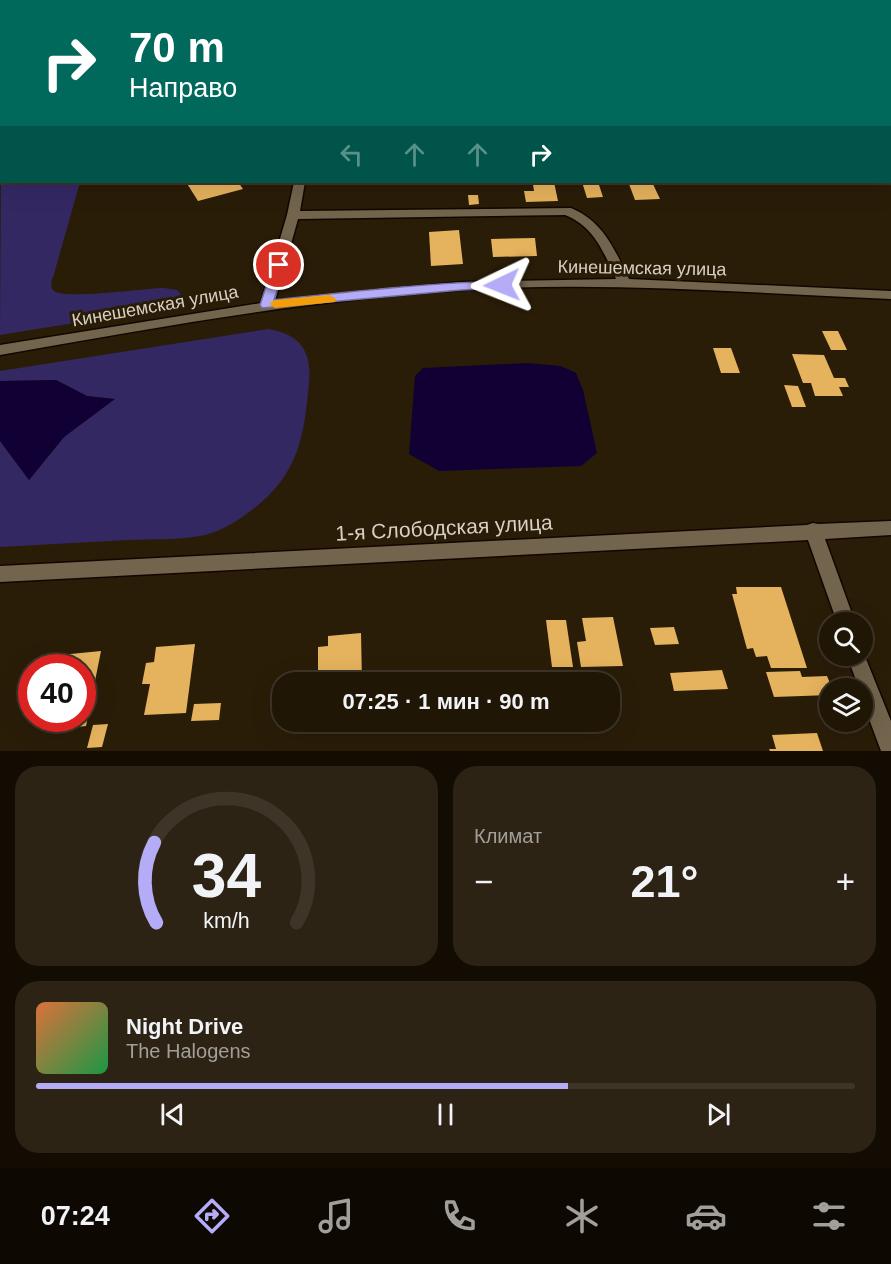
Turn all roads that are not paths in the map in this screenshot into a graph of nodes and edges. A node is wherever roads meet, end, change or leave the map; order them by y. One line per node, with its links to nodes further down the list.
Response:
1 (299, 183): 2 (street)
2 (293, 214): 3 (street); 5 (street)
3 (624, 283): 4 (street, Кинешемская улица); 5 (street, Кинешемская улица)
4 (891, 295)
5 (267, 305): 6 (street, Кинешемская улица)
6 (0, 350)
7 (891, 528): 8 (street, 1-я Слободская улица)
8 (813, 530): 9 (street, 1-я Слободская улица); 10 (street)
9 (0, 574)
10 (842, 612)
11 (861, 666): 12 (street)
12 (891, 750)

